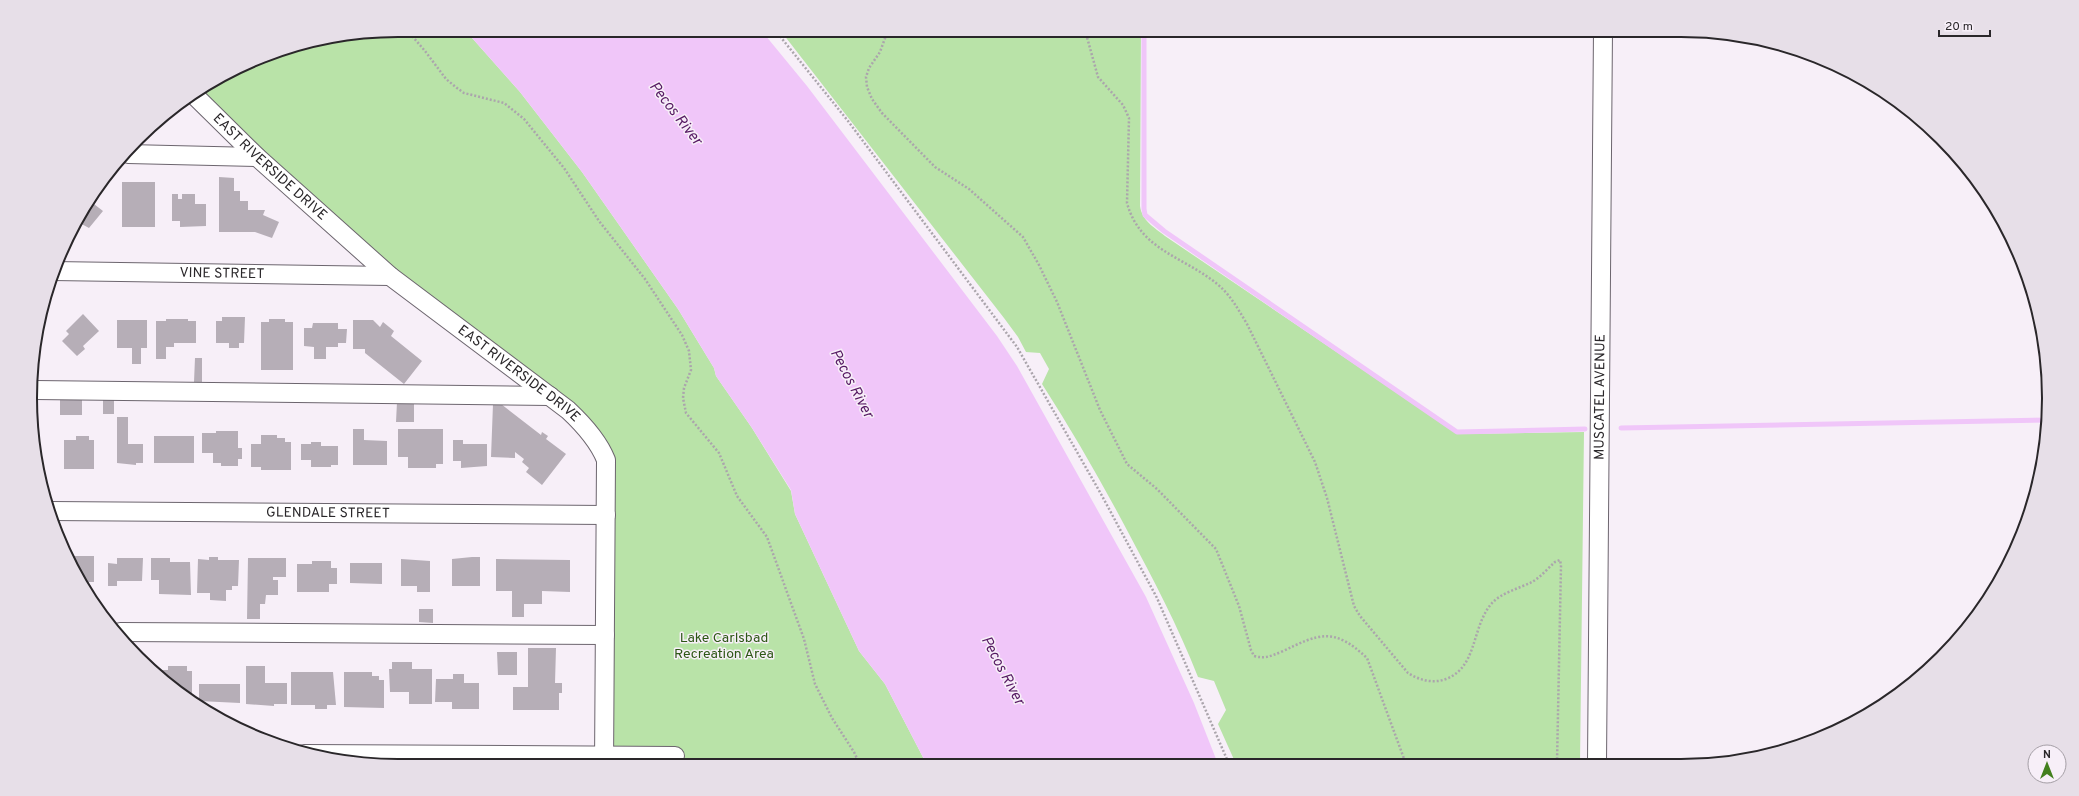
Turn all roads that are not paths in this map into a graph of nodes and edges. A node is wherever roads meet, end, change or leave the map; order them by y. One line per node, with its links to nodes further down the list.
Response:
1 (1603, 37): 18 (street, MUSCATEL AVENUE)
2 (197, 98): 4 (street, EAST RIVERSIDE DRIVE)
3 (133, 154): 4 (street)
4 (257, 157): 6 (street, EAST RIVERSIDE DRIVE)
5 (60, 271): 6 (street, VINE STREET)
6 (390, 276): 8 (street, EAST RIVERSIDE DRIVE)
7 (37, 390): 8 (street)
8 (550, 396): 10 (street, EAST RIVERSIDE DRIVE)
9 (55, 511): 10 (street, GLENDALE STREET)
10 (606, 515): 12 (street, EAST RIVERSIDE DRIVE)
11 (124, 632): 12 (street)
12 (605, 635): 16 (street, EAST RIVERSIDE DRIVE)
13 (345, 755): 15 (street)
14 (675, 756): 17 (street)
15 (518, 759)
16 (604, 759)
17 (632, 759)
18 (1597, 759)

